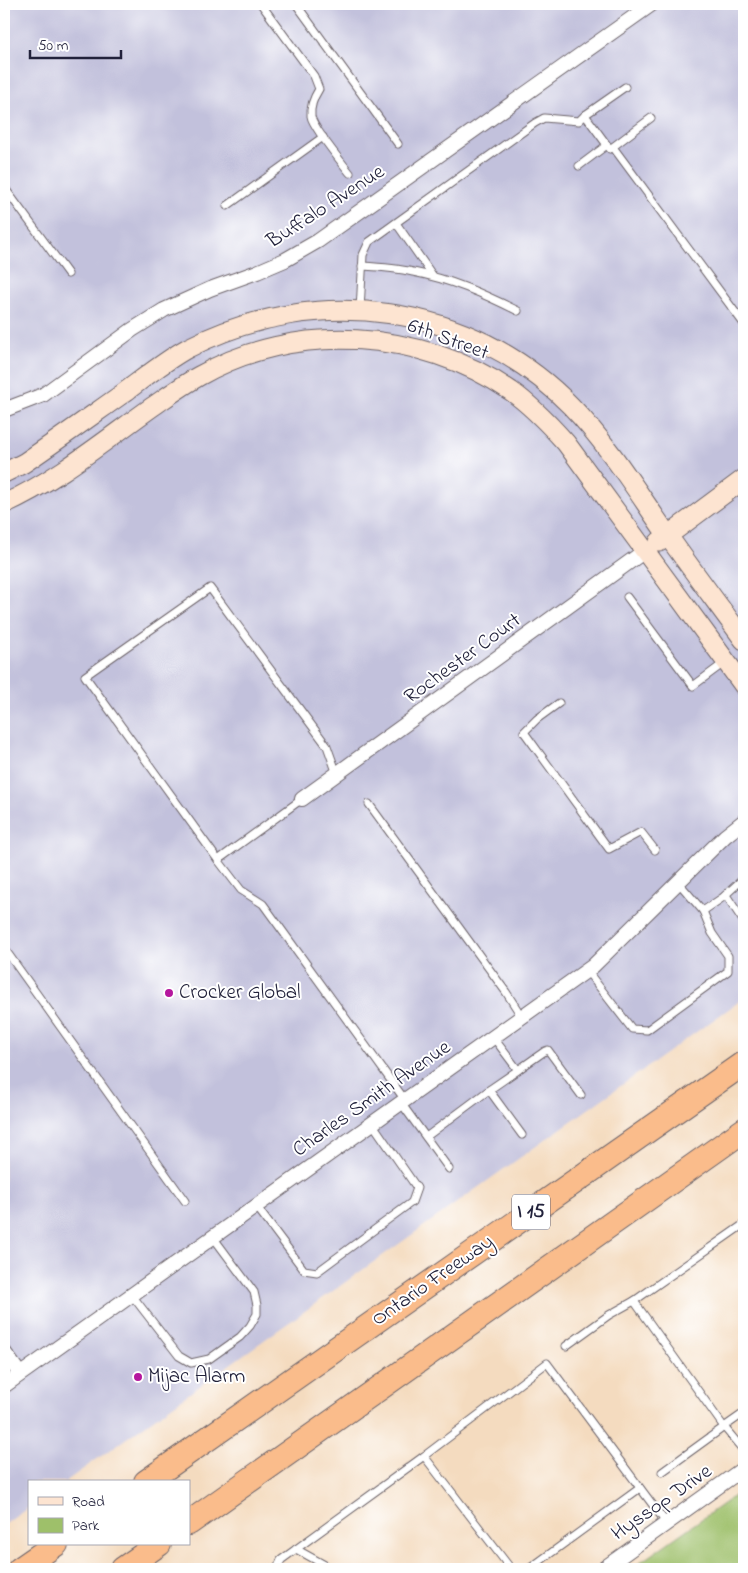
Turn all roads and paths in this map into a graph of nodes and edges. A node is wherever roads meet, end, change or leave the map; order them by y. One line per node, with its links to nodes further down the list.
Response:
1 (261, 4): 7 (lane)
2 (296, 4): 8 (lane)
3 (652, 4): 21 (street, Buffalo Avenue)
4 (625, 86): 5 (lane)
5 (585, 116): 9 (lane); 14 (lane)
6 (651, 118): 9 (lane)
7 (323, 136): 11 (lane); 13 (lane)
8 (398, 144)
9 (610, 146): 10 (lane); 20 (lane)
10 (579, 166)
11 (350, 173)
12 (4, 187): 16 (lane)
13 (227, 206)
14 (396, 224): 15 (lane); 17 (lane)
15 (362, 266): 17 (lane); 18 (lane)
16 (68, 274)
17 (433, 276): 19 (lane)
18 (360, 310): 22 (main road, 6th Street); 25 (main road, 6th Street)
19 (518, 311)
20 (744, 324)
21 (4, 410)
22 (4, 473)
23 (744, 479): 25 (main road)
24 (4, 504): 26 (main road, 6th Street)
25 (668, 536): 26 (main road); 28 (main road, 6th Street)
26 (646, 550): 29 (main road, 6th Street); 32 (street, Rochester Court)
27 (627, 596): 29 (lane)
28 (744, 640)
29 (726, 661): 30 (main road, 6th Street)
30 (744, 686)
31 (560, 703): 36 (lane)
32 (337, 774): 33 (street, Rochester Court); 37 (lane)
33 (302, 800): 37 (lane)
34 (369, 804): 45 (lane)
35 (744, 821): 39 (street, Charles Smith Avenue)
36 (655, 850)
37 (218, 860): 51 (lane)
38 (744, 878): 40 (lane)
39 (678, 882): 41 (lane); 44 (street, Charles Smith Avenue)
40 (726, 895): 41 (lane); 42 (lane)
41 (703, 911): 44 (lane)
42 (744, 922)
43 (4, 948): 57 (lane)
44 (587, 971): 45 (street, Charles Smith Avenue)
45 (522, 1017): 46 (street, Charles Smith Avenue)
46 (494, 1037): 48 (lane); 51 (street, Charles Smith Avenue)
47 (744, 1063): 73 (highway, Ontario Freeway / I 15)
48 (518, 1070): 49 (lane); 50 (lane)
49 (489, 1090): 54 (lane); 55 (lane)
50 (581, 1095)
51 (403, 1102): 52 (street, Charles Smith Avenue); 55 (lane)
52 (372, 1123): 58 (street, Charles Smith Avenue); 58 (lane)
53 (744, 1130): 75 (highway, I 15)
54 (522, 1135)
55 (426, 1137): 56 (lane)
56 (449, 1169)
57 (185, 1201)
58 (256, 1206): 60 (street, Charles Smith Avenue)
59 (744, 1224): 62 (lane)
60 (213, 1236): 61 (street, Charles Smith Avenue); 61 (lane)
61 (131, 1294): 65 (street, Charles Smith Avenue)
62 (634, 1301): 63 (lane); 68 (lane)
63 (566, 1346)
64 (4, 1352): 65 (street)
65 (20, 1374): 66 (street, Charles Smith Avenue)
66 (4, 1386)
67 (744, 1413): 68 (lane)
68 (724, 1427): 69 (lane); 72 (lane)
69 (744, 1451)
70 (424, 1456): 74 (lane); 79 (lane); 84 (lane)
71 (744, 1468): 76 (street, Hyssop Drive)
72 (662, 1472)
73 (149, 1480)
74 (640, 1488): 76 (lane); 85 (lane)
75 (190, 1522)
76 (667, 1524): 86 (street, Hyssop Drive)
77 (53, 1546): 80 (highway)
78 (156, 1546): 81 (highway)
79 (296, 1549): 82 (lane); 83 (lane)
80 (20, 1569)
81 (123, 1569)
82 (278, 1569)
83 (332, 1569)
84 (511, 1569)
85 (529, 1569)
86 (603, 1569)

